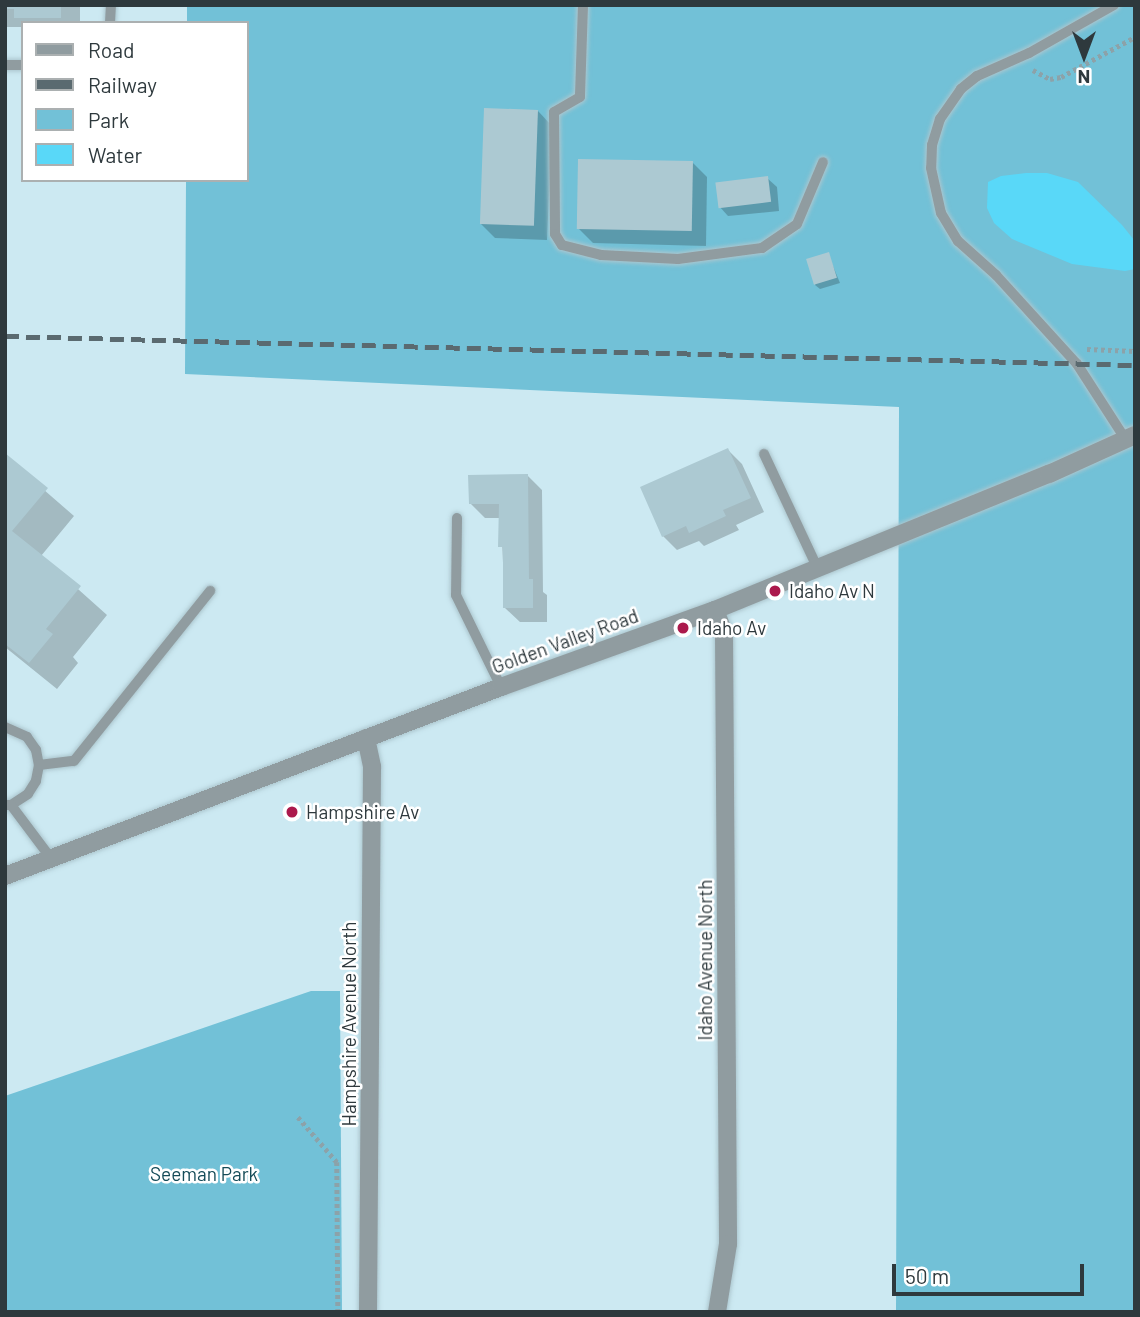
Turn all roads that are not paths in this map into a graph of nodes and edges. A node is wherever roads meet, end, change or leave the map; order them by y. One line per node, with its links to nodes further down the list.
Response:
1 (583, 5): 3 (lane)
2 (1114, 5): 4 (lane)
3 (824, 162)
4 (1130, 437): 7 (street, Golden Valley Road)
5 (764, 454): 7 (lane)
6 (457, 518): 10 (lane)
7 (817, 567): 9 (street, Golden Valley Road)
8 (210, 591): 13 (lane)
9 (715, 610): 10 (street, Golden Valley Road); 18 (street, Idaho Avenue North)
10 (501, 687): 12 (street, Golden Valley Road)
11 (5, 727): 13 (lane)
12 (366, 738): 15 (street, Golden Valley Road); 17 (street, Hampshire Avenue North)
13 (39, 765): 14 (lane)
14 (8, 805): 15 (lane)
15 (50, 857): 16 (street, Golden Valley Road)
16 (5, 876)
17 (368, 1312)
18 (717, 1312)

